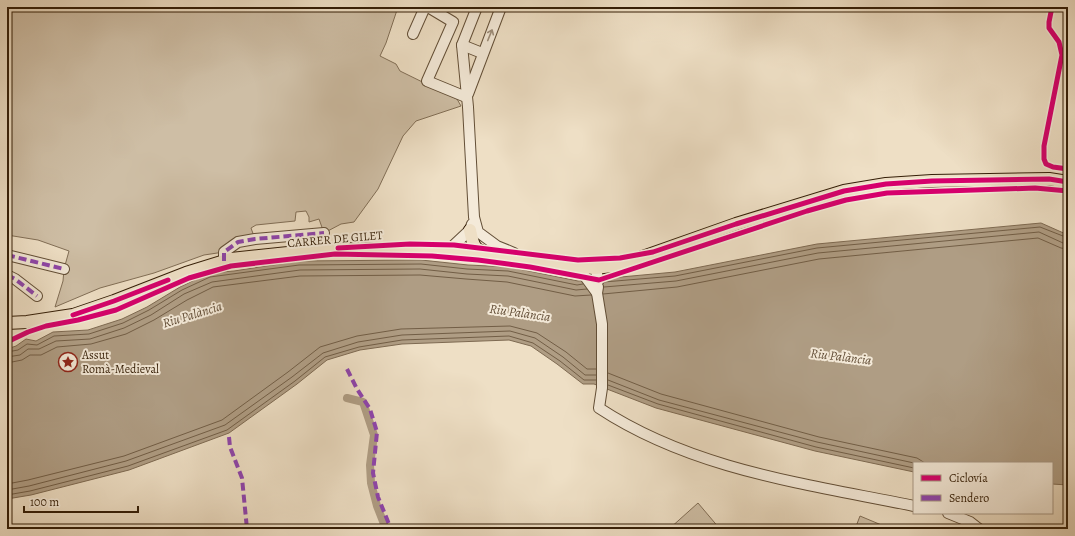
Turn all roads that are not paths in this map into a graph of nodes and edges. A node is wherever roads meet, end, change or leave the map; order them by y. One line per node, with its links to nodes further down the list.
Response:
1 (477, 7): 5 (street)
2 (501, 7): 6 (street, one-way to 2)
3 (431, 8): 4 (street); 7 (street)
4 (412, 34)
5 (462, 45): 6 (street); 7 (street)
6 (482, 53): 7 (street)
7 (466, 98): 9 (street)
8 (1068, 182): 13 (main road)
9 (474, 231): 11 (main road); 12 (street); 14 (street)
10 (324, 233): 18 (street)
11 (476, 248): 12 (main road); 14 (main road); 19 (main road)
12 (451, 249): 18 (main road, CARRER DE GILET); 19 (main road, CARRER DE GILET)
13 (653, 252): 17 (main road); 21 (main road, CARRER DE GILET)
14 (514, 253): 16 (main road)
15 (7, 255): 23 (street)
16 (536, 256): 17 (main road); 22 (street)
17 (620, 258): 22 (street)
18 (224, 261): 29 (main road, CARRER DE GILET)
19 (525, 261): 20 (main road, CARRER DE GILET)
20 (578, 267): 22 (main road, CARRER DE GILET); 26 (street)
21 (608, 267): 22 (main road, CARRER DE GILET); 25 (street)
22 (595, 268): 25 (street); 26 (street)
23 (64, 269)
24 (7, 275): 28 (street)
25 (599, 280): 27 (street)
26 (589, 282): 27 (street)
27 (597, 293): 32 (street)
28 (37, 296)
29 (27, 322): 30 (main road, CARRER DE GILET); 31 (main road, CARRER DE GILET)
30 (7, 323)
31 (7, 330)
32 (913, 506)
33 (950, 514): 34 (street)
34 (978, 529)

